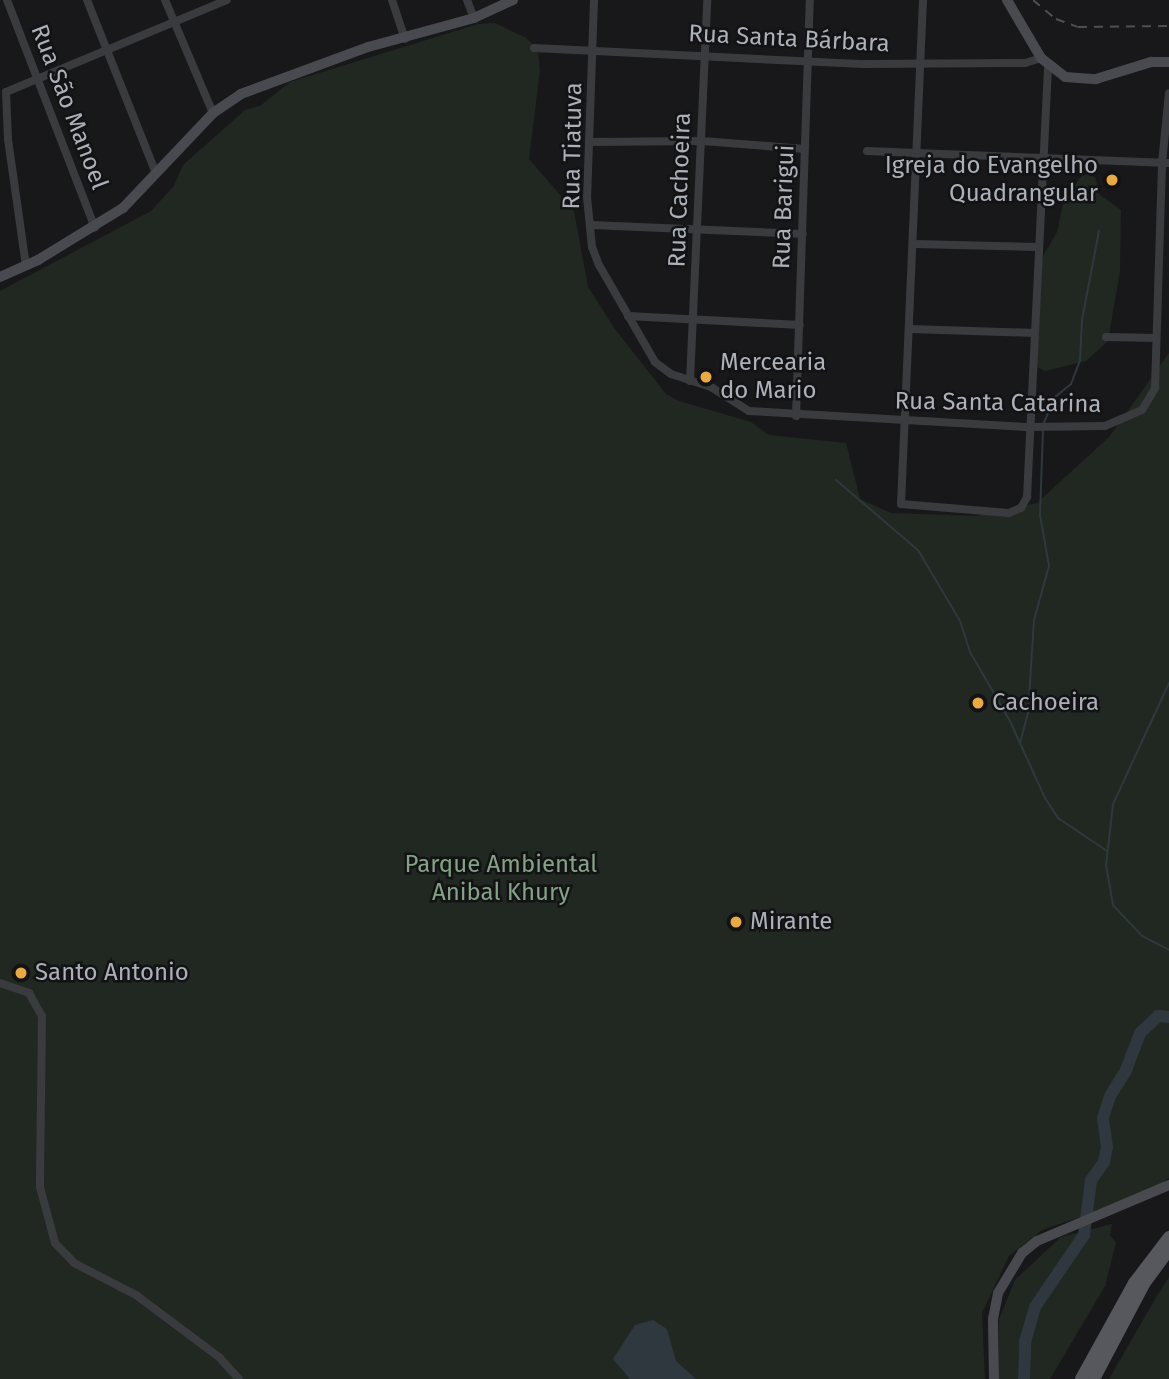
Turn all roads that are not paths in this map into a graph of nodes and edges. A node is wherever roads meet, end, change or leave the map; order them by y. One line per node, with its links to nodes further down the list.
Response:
1 (7, 0): 24 (street, Rua São Manoel)
2 (87, 0): 16 (street)
3 (165, 0): 14 (street)
4 (227, 0): 14 (street)
5 (392, 0): 15 (street)
6 (467, 0): 13 (street)
7 (513, 0): 13 (main road)
8 (594, 0): 18 (street, Rua Tiatuva)
9 (707, 0): 19 (street, Rua Cachoeira)
10 (810, 0): 20 (street, Rua Barigui)
11 (923, 0): 23 (street)
12 (1007, 0): 21 (main road)
13 (474, 18): 15 (main road)
14 (175, 25): 16 (street); 26 (street)
15 (405, 38): 26 (main road)
16 (107, 48): 24 (street); 35 (street)
17 (534, 48): 18 (street, Rua Santa Bárbara)
18 (594, 48): 19 (street, Rua Santa Bárbara); 29 (street, Rua Tiatuva)
19 (704, 54): 20 (street, Rua Santa Bárbara); 28 (street, Rua Cachoeira)
20 (808, 60): 23 (street, Rua Santa Bárbara); 30 (street, Rua Barigui)
21 (1044, 62): 22 (main road); 23 (street, Rua Santa Bárbara); 33 (street)
22 (1169, 62)
23 (923, 64): 32 (street)
24 (39, 78): 27 (street); 37 (street, Rua São Manoel)
25 (1169, 93): 34 (street, Rua Santa Catarina)
26 (213, 113): 35 (main road)
27 (4, 140): 42 (street)
28 (702, 141): 29 (street); 30 (street); 38 (street, Rua Cachoeira)
29 (589, 142): 36 (street, Rua Tiatuva)
30 (805, 149): 39 (street, Rua Barigui)
31 (867, 151): 32 (street)
32 (918, 153): 33 (street); 40 (street)
33 (1042, 158): 34 (street); 41 (street)
34 (1165, 163): 50 (street, Rua Santa Catarina)
35 (155, 171): 37 (main road)
36 (591, 225): 38 (street); 44 (street, Rua Tiatuva)
37 (95, 228): 42 (main road)
38 (699, 233): 39 (street); 45 (street, Rua Cachoeira)
39 (803, 234): 46 (street, Rua Barigui)
40 (914, 244): 41 (street); 47 (street)
41 (1037, 247): 48 (street)
42 (26, 266): 43 (main road)
43 (0, 276)
44 (628, 316): 45 (street); 51 (street, Rua Tiatuva)
45 (693, 321): 46 (street); 51 (street, Rua Cachoeira)
46 (800, 325): 52 (street, Rua Barigui)
47 (910, 329): 48 (street); 53 (street)
48 (1034, 333): 54 (street)
49 (1106, 337): 50 (street)
50 (1156, 338): 54 (street, Rua Santa Catarina)
51 (690, 381): 52 (street, Rua Santa Catarina)
52 (796, 416): 53 (street, Rua Santa Catarina)
53 (906, 421): 54 (street, Rua Santa Catarina); 54 (street)
54 (1030, 427)
55 (0, 984): 59 (street)
56 (1169, 1185): 60 (main road)
57 (1169, 1237): 61 (main road)
58 (1169, 1250): 62 (main road)
59 (239, 1379)
60 (995, 1379)
61 (1081, 1379)
62 (1094, 1379)

